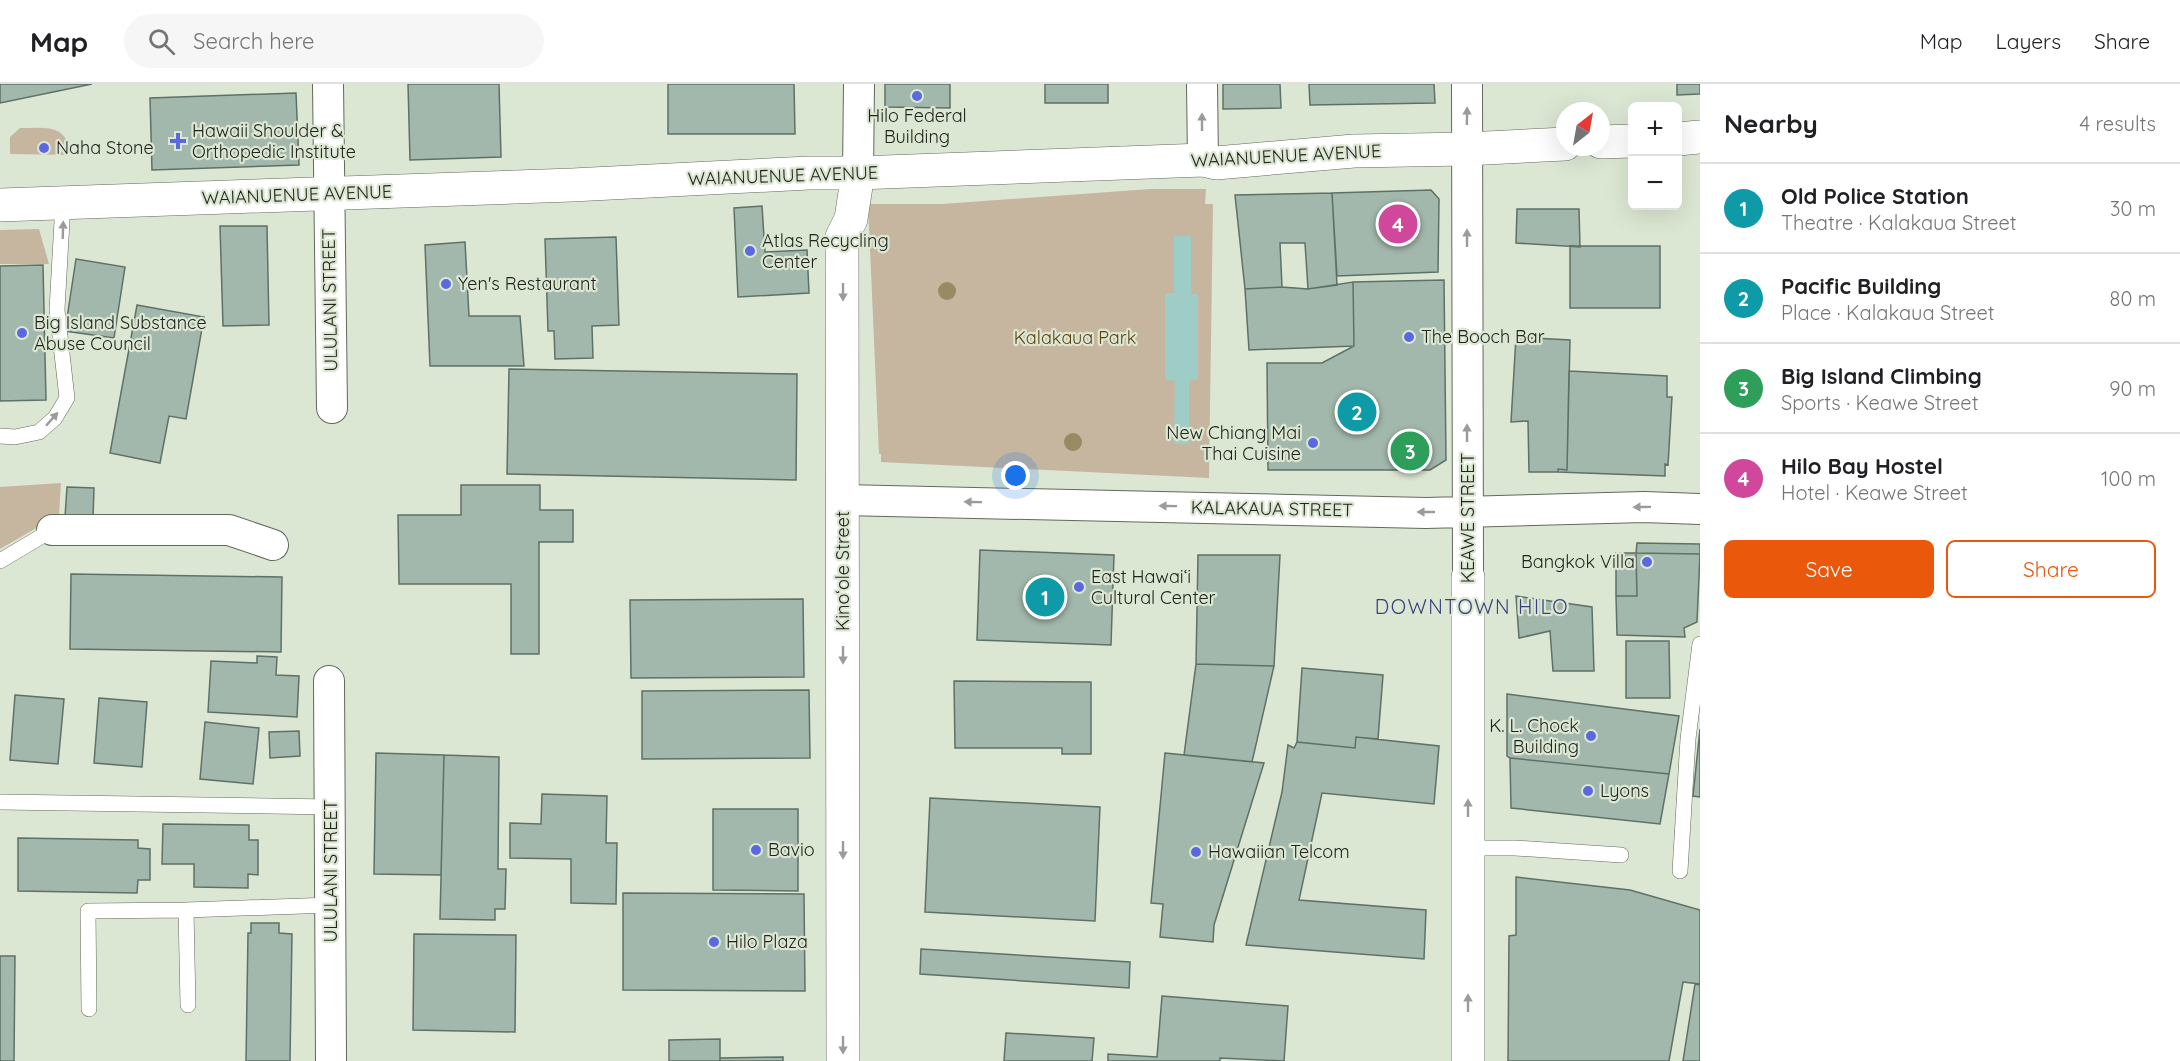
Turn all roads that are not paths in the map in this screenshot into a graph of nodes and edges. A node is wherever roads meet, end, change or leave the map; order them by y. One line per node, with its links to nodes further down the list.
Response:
1 (328, 84): 13 (street, ULULANI STREET)
2 (859, 84): 12 (street, Kinoʻole Street)
3 (1202, 84): 11 (street, one-way to 3)
4 (1467, 84): 10 (street, KEAWE STREET, one-way to 4)
5 (1700, 138): 6 (main road)
6 (1682, 139)
7 (1628, 141): 8 (main road)
8 (1610, 142)
9 (1556, 144): 10 (main road, WAIANUENUE AVENUE)
10 (1466, 149): 11 (main road, WAIANUENUE AVENUE); 20 (street, KEAWE STREET, one-way to 10)
11 (1203, 160): 12 (main road, WAIANUENUE AVENUE)
12 (858, 173): 13 (main road, WAIANUENUE AVENUE); 18 (main road, Kinoʻole Street, one-way to 18)
13 (329, 194): 14 (main road, WAIANUENUE AVENUE); 16 (street, ULULANI STREET)
14 (63, 203): 15 (main road, WAIANUENUE AVENUE); 17 (lane, one-way to 14)
15 (0, 206)
16 (332, 408)
17 (0, 436)
18 (843, 500): 20 (street, KALAKAUA STREET, one-way to 18); 37 (main road, Kinoʻole Street, one-way to 37)
19 (1700, 508): 20 (street, KALAKAUA STREET, one-way to 20)
20 (1467, 512): 24 (street, KEAWE STREET)
21 (52, 530): 22 (street); 23 (lane)
22 (273, 545)
23 (0, 561)
24 (1468, 577): 29 (main road, KEAWE STREET, one-way to 24)
25 (1700, 644): 31 (lane)
26 (329, 681): 28 (street, ULULANI STREET)
27 (0, 802): 28 (lane)
28 (331, 807): 32 (street, ULULANI STREET)
29 (1468, 848): 30 (lane); 38 (main road, KEAWE STREET, one-way to 29)
30 (1621, 855)
31 (1680, 871)
32 (331, 905): 33 (lane); 36 (street, ULULANI STREET)
33 (186, 910): 34 (lane); 35 (lane)
34 (188, 1005)
35 (89, 1009)
36 (332, 1061)
37 (843, 1061)
38 (1468, 1061)

